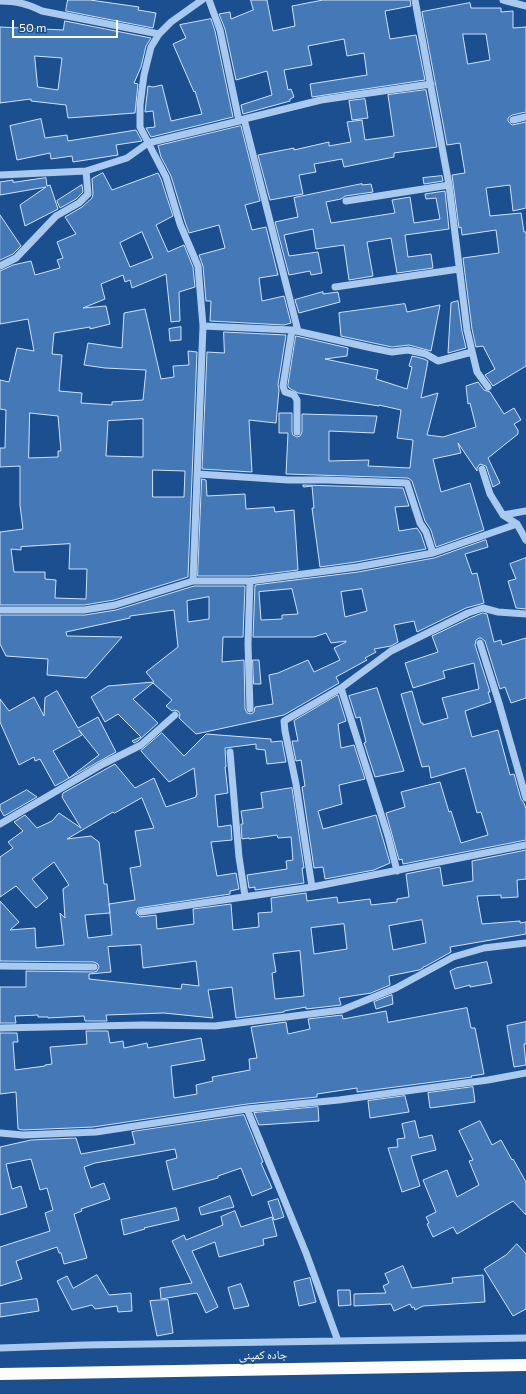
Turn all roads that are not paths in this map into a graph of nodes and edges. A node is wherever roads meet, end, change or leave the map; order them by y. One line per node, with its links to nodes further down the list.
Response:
1 (202, 0): 7 (street)
2 (209, 0): 10 (street)
3 (415, 0): 8 (street)
4 (503, 0): 6 (street)
5 (0, 1): 7 (street)
6 (526, 6)
7 (159, 34): 12 (street)
8 (431, 84): 10 (street); 15 (street)
9 (526, 117): 11 (street)
10 (242, 120): 12 (street); 21 (street)
11 (513, 120)
12 (148, 144): 13 (street); 20 (street)
13 (86, 171): 14 (street); 17 (street)
14 (0, 175)
15 (449, 185): 16 (street); 18 (street)
16 (346, 201)
17 (0, 266)
18 (459, 268): 19 (street); 22 (street)
19 (335, 287)
20 (203, 326): 21 (street); 26 (street)
21 (295, 330): 22 (street); 24 (street)
22 (472, 352): 23 (street)
23 (488, 387)
24 (297, 432)
25 (482, 470): 28 (street)
26 (198, 474): 31 (street); 32 (street)
27 (526, 511): 28 (street)
28 (503, 515): 29 (street)
29 (517, 524): 30 (street); 31 (street)
30 (526, 540)
31 (433, 553): 33 (street)
32 (193, 581): 33 (street); 34 (street)
33 (250, 581): 38 (street)
34 (0, 610)
35 (526, 614): 37 (street)
36 (480, 643): 41 (street)
37 (341, 688): 44 (street); 45 (street)
38 (250, 709)
39 (175, 715): 42 (street)
40 (230, 752): 46 (street)
41 (526, 798)
42 (0, 824)
43 (526, 845): 44 (street)
44 (397, 871): 45 (street)
45 (312, 887): 46 (street)
46 (245, 896): 47 (street)
47 (141, 912)
48 (526, 943): 51 (street)
49 (0, 966): 50 (street)
50 (94, 967)
51 (0, 1028)
52 (526, 1073): 53 (street)
53 (247, 1109): 54 (street); 56 (street)
54 (0, 1133)
55 (526, 1338): 56 (street)
56 (338, 1341): 57 (street)
57 (0, 1348)
58 (526, 1365): 59 (highway, جاده کمپنی)
59 (0, 1374)

